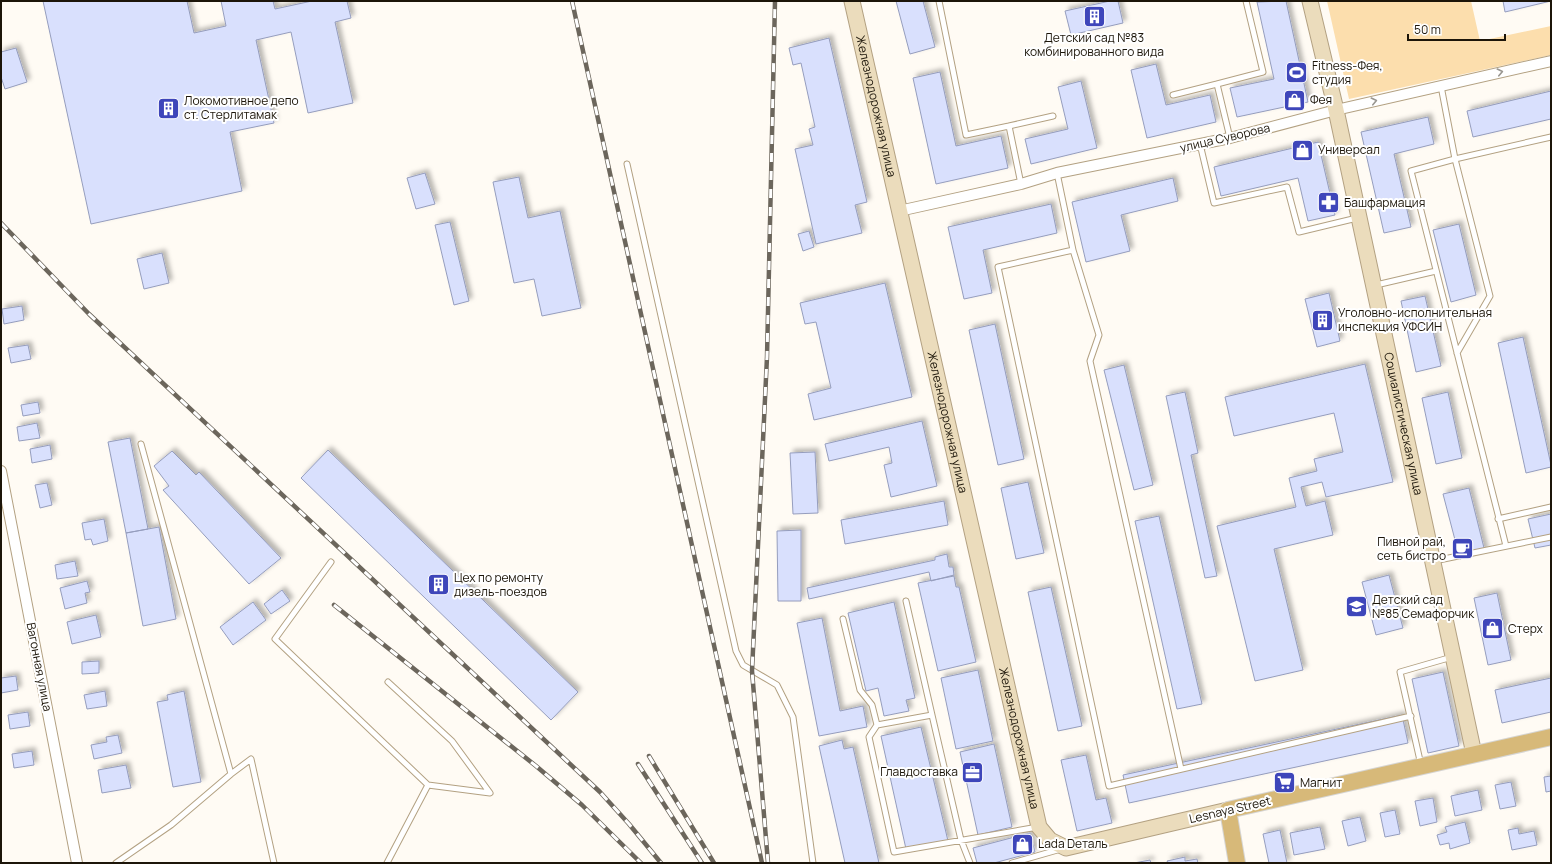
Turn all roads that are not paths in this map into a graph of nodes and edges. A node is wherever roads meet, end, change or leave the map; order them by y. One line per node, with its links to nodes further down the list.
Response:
1 (852, 1): 19 (main road, Железнодорожная улица)
2 (939, 1): 11 (lane)
3 (1246, 1): 6 (lane)
4 (1310, 1): 9 (main road, Социалистическая улица)
5 (1551, 61): 7 (street, улица Суворова, one-way to 5)
6 (1217, 84): 8 (lane); 13 (lane)
7 (1441, 86): 9 (street, улица Суворова, one-way to 7); 15 (lane)
8 (1173, 95)
9 (1336, 110): 13 (street, улица Суворова); 20 (main road, Социалистическая улица)
10 (1053, 116): 11 (lane)
11 (1009, 126): 18 (lane)
12 (1551, 137): 15 (lane)
13 (1230, 138): 14 (street, улица Суворова)
14 (1200, 144): 17 (street, улица Суворова); 20 (lane)
15 (1455, 159): 22 (lane); 24 (lane)
16 (627, 164): 54 (lane)
17 (1057, 173): 18 (street, улица Суворова); 21 (lane)
18 (1021, 184): 19 (street, улица Суворова)
19 (899, 211): 47 (main road, Железнодорожная улица)
20 (1359, 218): 23 (main road, Социалистическая улица)
21 (1073, 250): 43 (lane); 43 (lane)
22 (1436, 271): 23 (lane); 24 (lane)
23 (1373, 285): 32 (main road, Социалистическая улица)
24 (1457, 353): 28 (lane)
25 (141, 444): 44 (lane)
26 (1, 471): 50 (street, Вагонная улица)
27 (1551, 507): 28 (lane)
28 (1498, 519): 30 (lane)
29 (1551, 538): 30 (lane)
30 (1506, 546): 32 (lane)
31 (331, 562): 45 (lane)
32 (1433, 562): 35 (main road, Социалистическая улица)
33 (906, 601): 37 (lane)
34 (843, 619): 39 (lane)
35 (1453, 656): 38 (lane); 41 (main road, Социалистическая улица)
36 (388, 682): 45 (lane)
37 (932, 715): 39 (lane); 48 (lane)
38 (1411, 716): 42 (lane); 43 (lane)
39 (877, 725): 48 (lane)
40 (1551, 737): 41 (main road, Lesnaya Street)
41 (1474, 754): 42 (main road, Lesnaya Street)
42 (1422, 767): 46 (main road, Lesnaya Street)
43 (1182, 769)
44 (231, 774): 51 (lane); 52 (lane)
45 (428, 785): 53 (lane)
46 (1228, 810): 49 (main road, Lesnaya Street); 57 (main road)
47 (1039, 827): 48 (lane); 49 (main road, Железнодорожная улица)
48 (961, 840): 55 (lane)
49 (1066, 848): 56 (lane)
50 (77, 863)
51 (116, 863)
52 (274, 863)
53 (387, 863)
54 (813, 863)
55 (970, 863)
56 (1012, 863)
57 (1237, 863)

